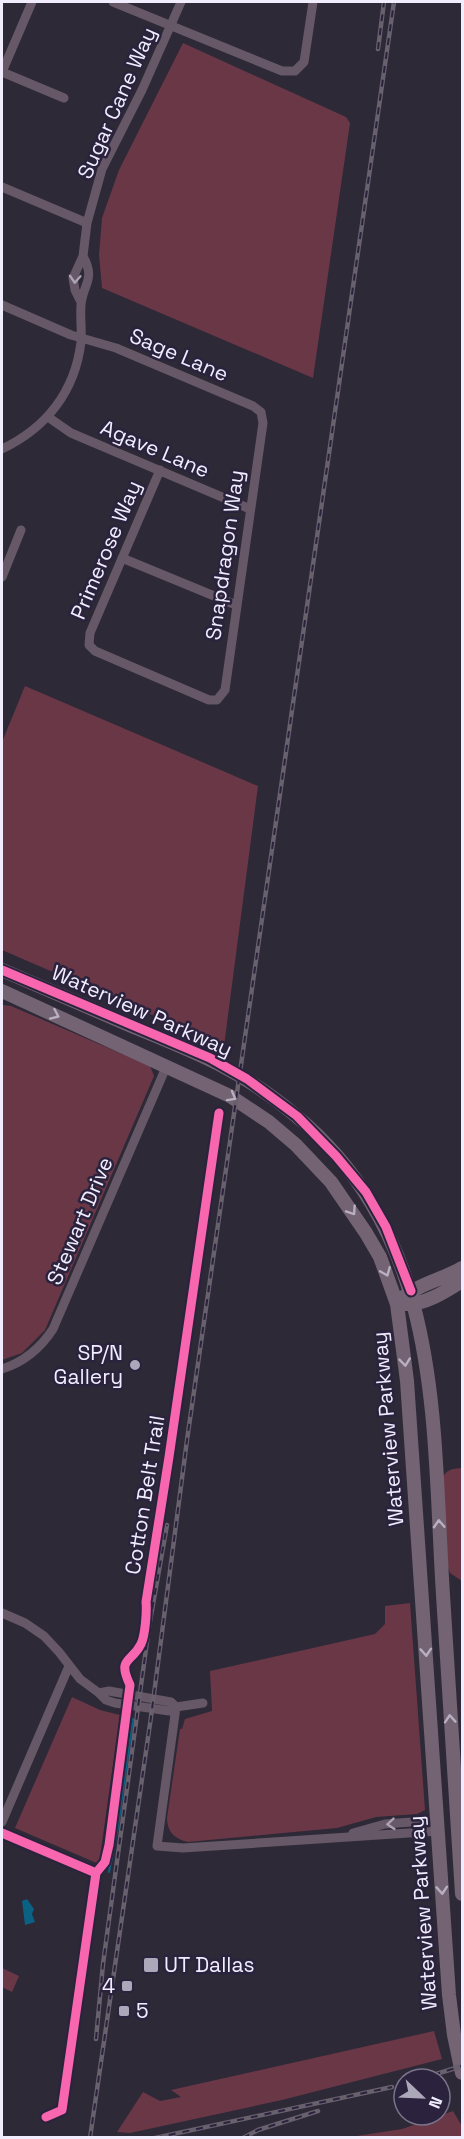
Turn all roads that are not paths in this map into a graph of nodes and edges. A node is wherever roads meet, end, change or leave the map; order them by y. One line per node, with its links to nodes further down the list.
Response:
1 (32, 2): 6 (street)
2 (113, 2): 5 (street)
3 (182, 2): 5 (street, Sugar Cane Way)
4 (313, 2): 5 (street)
5 (172, 24): 9 (street, Sugar Cane Way)
6 (2, 72): 7 (street)
7 (64, 98)
8 (2, 187): 9 (street)
9 (87, 223): 10 (street, Sugar Cane Way)
10 (82, 256): 11 (street, Sugar Cane Way); 11 (street, Sugar Cane Way, one-way to 11)
11 (81, 302): 13 (street, Sugar Cane Way)
12 (2, 305): 13 (street, Sage Lane)
13 (81, 339): 14 (street, Sage Lane); 15 (street, Sugar Cane Way)
14 (261, 412): 18 (street, Snapdragon Way)
15 (48, 417): 16 (street, Sugar Cane Way); 17 (street, Agave Lane)
16 (2, 449)
17 (160, 470): 18 (street, Agave Lane); 20 (street, Primerose Way)
18 (250, 509): 22 (street, Snapdragon Way)
19 (21, 530): 21 (street)
20 (122, 558): 22 (street); 23 (street, Primerose Way)
21 (2, 577)
22 (236, 605): 23 (street, Snapdragon Way)
23 (217, 700)
24 (2, 970): 27 (main road, Waterview Parkway)
25 (2, 991): 26 (main road, Waterview Parkway, one-way to 26)
26 (167, 1065): 28 (main road, Waterview Parkway, one-way to 28); 33 (street, Stewart Drive)
27 (347, 1169): 28 (main road); 31 (main road, Waterview Parkway)
28 (332, 1182): 32 (main road, Waterview Parkway, one-way to 32)
29 (462, 1268): 31 (main road)
30 (462, 1281): 31 (main road)
31 (413, 1298): 32 (main road); 34 (main road, Waterview Parkway, one-way to 31)
32 (397, 1304): 35 (main road, Waterview Parkway, one-way to 35)
33 (2, 1369)
34 (442, 1593): 35 (main road); 41 (main road, Waterview Parkway, one-way to 34)
35 (422, 1594): 42 (main road, Waterview Parkway, one-way to 42)
36 (2, 1613): 37 (street)
37 (69, 1666): 39 (street); 40 (street)
38 (203, 1703): 39 (street)
39 (176, 1707): 42 (street)
40 (2, 1822)
41 (457, 1825): 42 (main road); 44 (main road, Waterview Parkway)
42 (439, 1826): 45 (main road, Waterview Parkway, one-way to 45)
43 (2, 1833): 46 (street)
44 (462, 1894)
45 (462, 2073)
46 (46, 2117)

